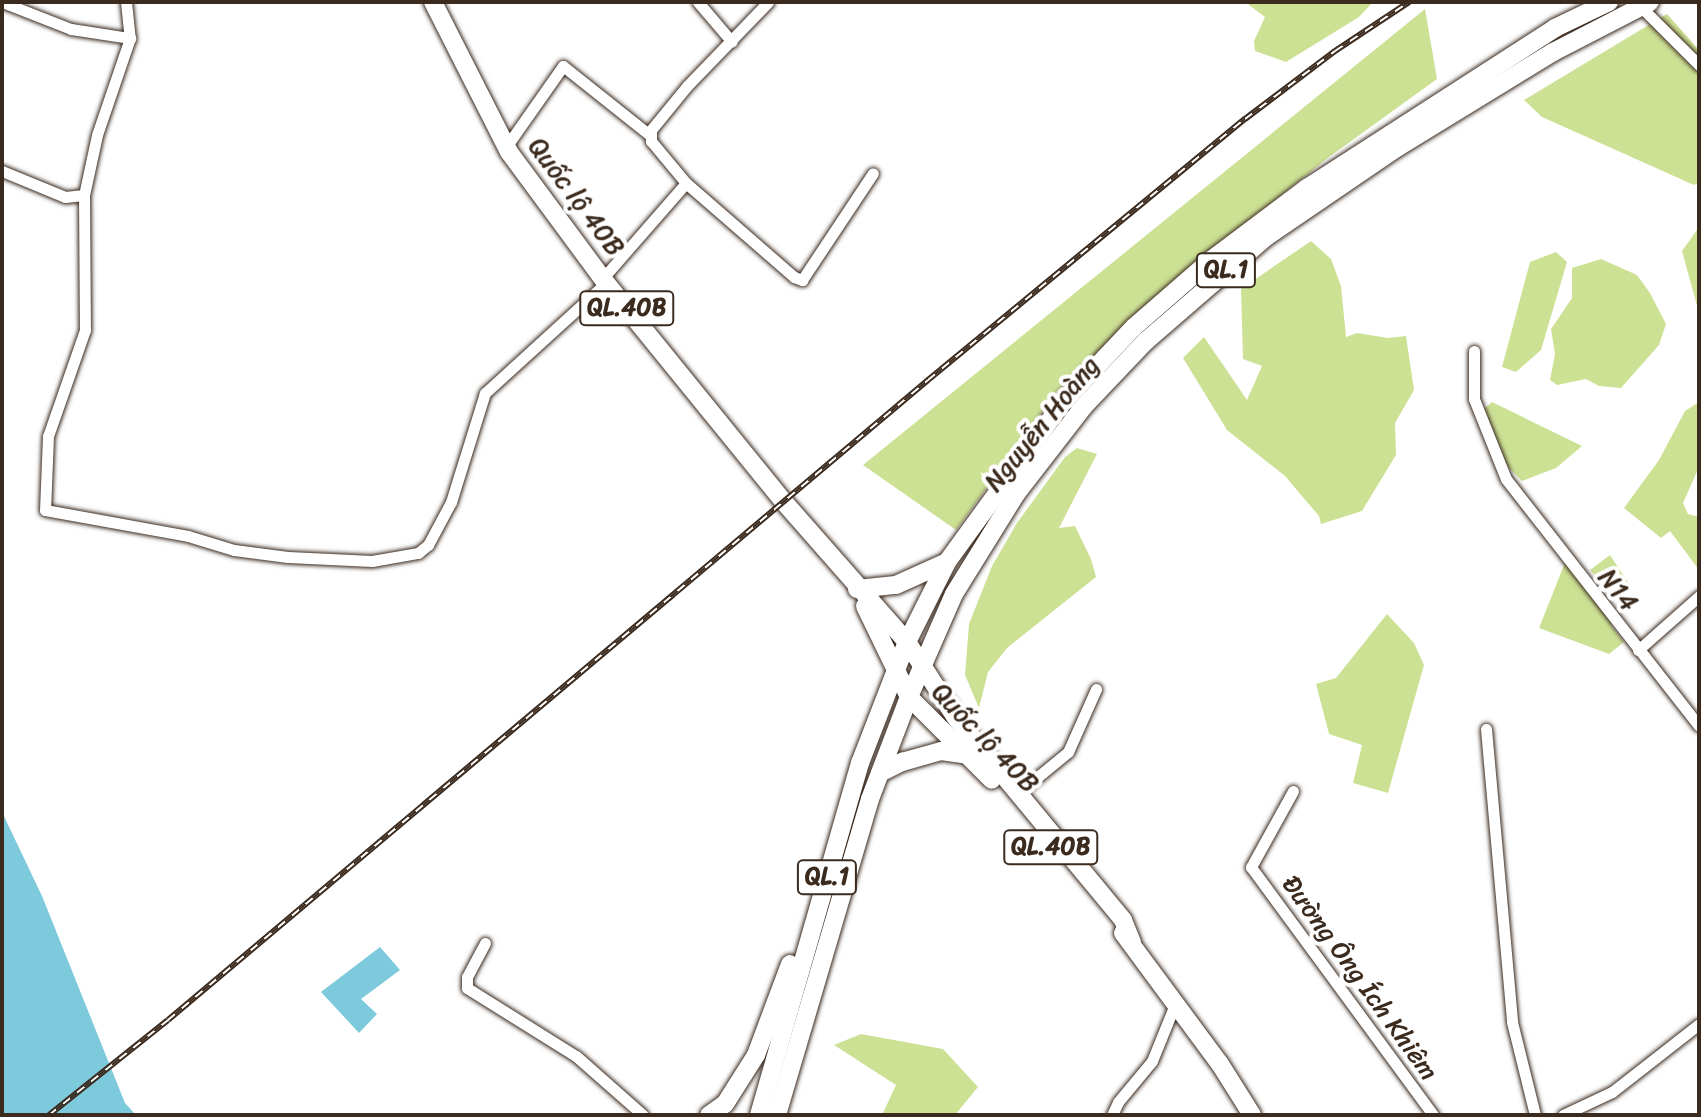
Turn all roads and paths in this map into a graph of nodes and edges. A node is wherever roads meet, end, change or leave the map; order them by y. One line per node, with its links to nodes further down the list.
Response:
1 (2, 2): 8 (street)
2 (126, 2): 8 (street)
3 (433, 2): 12 (highway, Quốc lộ 40B / QL.40B)
4 (698, 2): 9 (street)
5 (768, 2): 9 (street)
6 (1609, 2): 19 (highway, Nguyễn Hoàng / QL.1)
7 (1646, 5): 10 (street); 24 (highway, Nguyễn Hoàng / QL.1)
8 (130, 38): 16 (street)
9 (732, 42): 11 (street)
10 (1699, 65)
11 (651, 136): 12 (street); 15 (street)
12 (506, 147): 17 (highway, Quốc lộ 40B / QL.40B)
13 (2, 171): 16 (street)
14 (873, 173): 15 (street)
15 (686, 183): 17 (street)
16 (84, 195): 17 (street)
17 (605, 280): 20 (highway, Quốc lộ 40B / QL.40B)
18 (1474, 351): 23 (street, N14)
19 (947, 562): 20 (highway); 22 (highway, Nguyễn Hoàng / QL.1)
20 (857, 589): 22 (highway, Quốc lộ 40B / QL.40B); 25 (highway, Quốc lộ 40B / QL.40B)
21 (1699, 596): 23 (street)
22 (907, 642): 24 (highway, Quốc lộ 40B); 25 (highway, Nguyễn Hoàng / QL.1)
23 (1638, 650): 28 (street, N14)
24 (924, 665): 27 (highway, Nguyễn Hoàng / QL.1); 33 (highway, Quốc lộ 40B / QL.40B)
25 (896, 668): 27 (highway, Quốc lộ 40B / QL.40B); 34 (highway, Nguyễn Hoàng / QL.1)
26 (1096, 689): 33 (street)
27 (909, 697): 30 (highway, Quốc lộ 40B / QL.40B); 31 (highway, Nguyễn Hoàng / QL.1)
28 (1699, 726)
29 (1486, 729): 46 (street)
30 (968, 755): 31 (highway); 35 (highway, Quốc lộ 40B / QL.40B)
31 (880, 773): 42 (highway, Nguyễn Hoàng / QL.1)
32 (1293, 791): 45 (street, Đường Ông Ích Khiêm)
33 (1018, 793): 35 (highway, Quốc lộ 40B / QL.40B)
34 (835, 850): 40 (highway); 41 (highway, Nguyễn Hoàng / QL.1)
35 (1132, 942): 37 (highway, Quốc lộ 40B / QL.40B)
36 (485, 943): 39 (street)
37 (1175, 1004): 43 (street); 44 (highway, Quốc lộ 40B / QL.40B)
38 (1699, 1024): 47 (street)
39 (643, 1115)
40 (709, 1115)
41 (759, 1115)
42 (777, 1115)
43 (1112, 1115)
44 (1252, 1115)
45 (1433, 1115)
46 (1535, 1115)
47 (1563, 1115)

